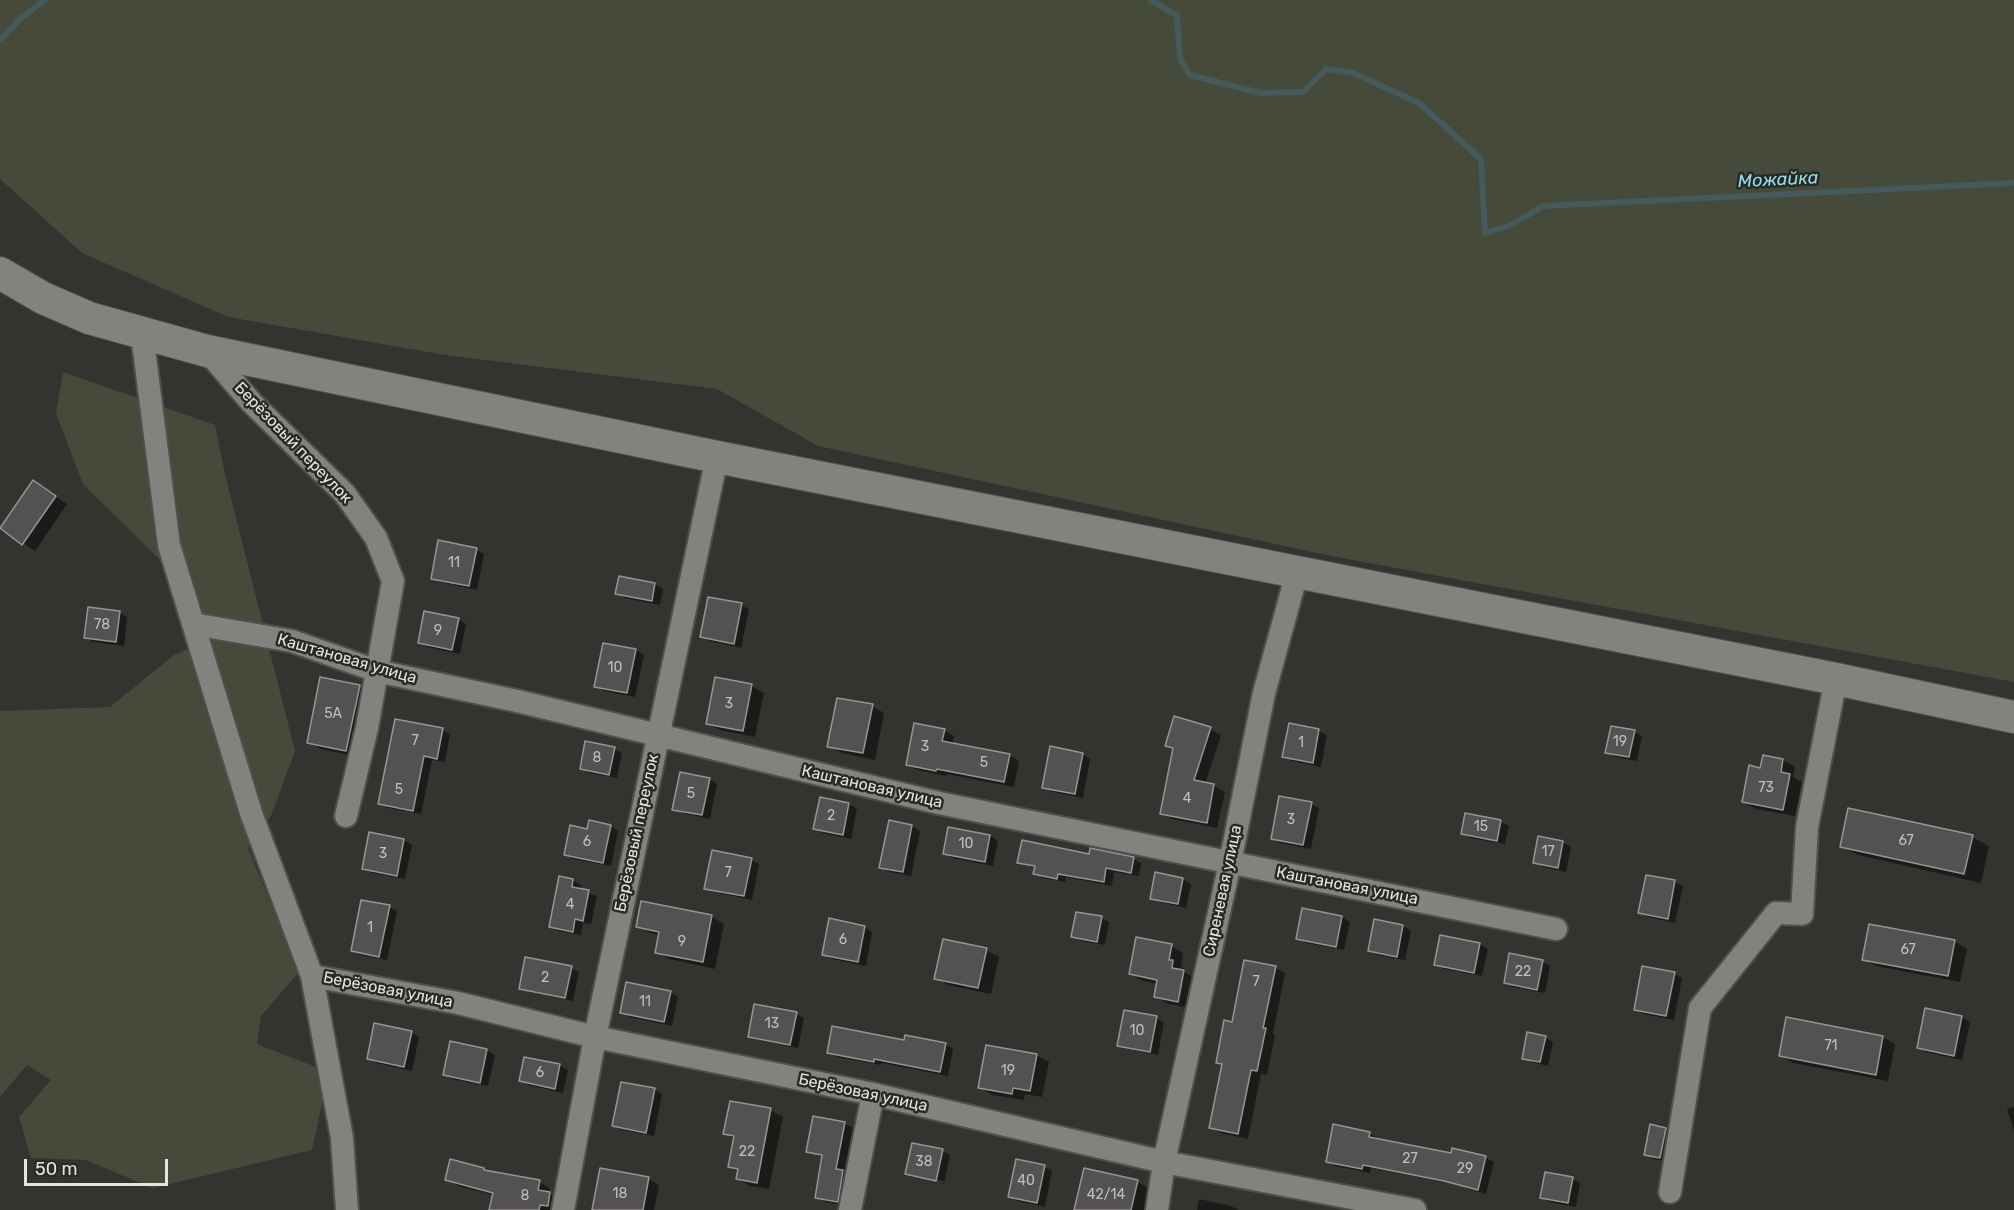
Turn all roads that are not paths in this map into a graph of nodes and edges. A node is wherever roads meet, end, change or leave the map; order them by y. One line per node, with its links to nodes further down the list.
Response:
1 (0, 273): 2 (main road)
2 (142, 334): 3 (main road); 6 (street)
3 (207, 351): 4 (main road); 7 (street, Берёзовый переулок)
4 (717, 457): 5 (main road); 10 (street, Берёзовый переулок)
5 (1297, 573): 8 (main road); 12 (street, Сиреневая улица)
6 (193, 624): 7 (street, Каштановая улица); 14 (street)
7 (377, 671): 10 (street, Каштановая улица); 11 (street, Берёзовый переулок)
8 (1836, 679): 9 (main road); 18 (street)
9 (2014, 717)
10 (657, 736): 12 (street, Каштановая улица); 15 (street, Берёзовый переулок)
11 (346, 816)
12 (1230, 862): 13 (street, Каштановая улица); 17 (street, Сиреневая улица)
13 (1556, 929)
14 (312, 976): 15 (street, Берёзовая улица); 19 (street)
15 (595, 1037): 16 (street, Берёзовая улица); 20 (street, Берёзовый переулок)
16 (873, 1095): 17 (street, Берёзовая улица); 21 (street)
17 (1164, 1162): 22 (street, Сиреневая улица); 23 (street, Берёзовая улица)
18 (1670, 1192)
19 (347, 1210)
20 (563, 1210)
21 (850, 1210)
22 (1157, 1210)
23 (1415, 1210)

